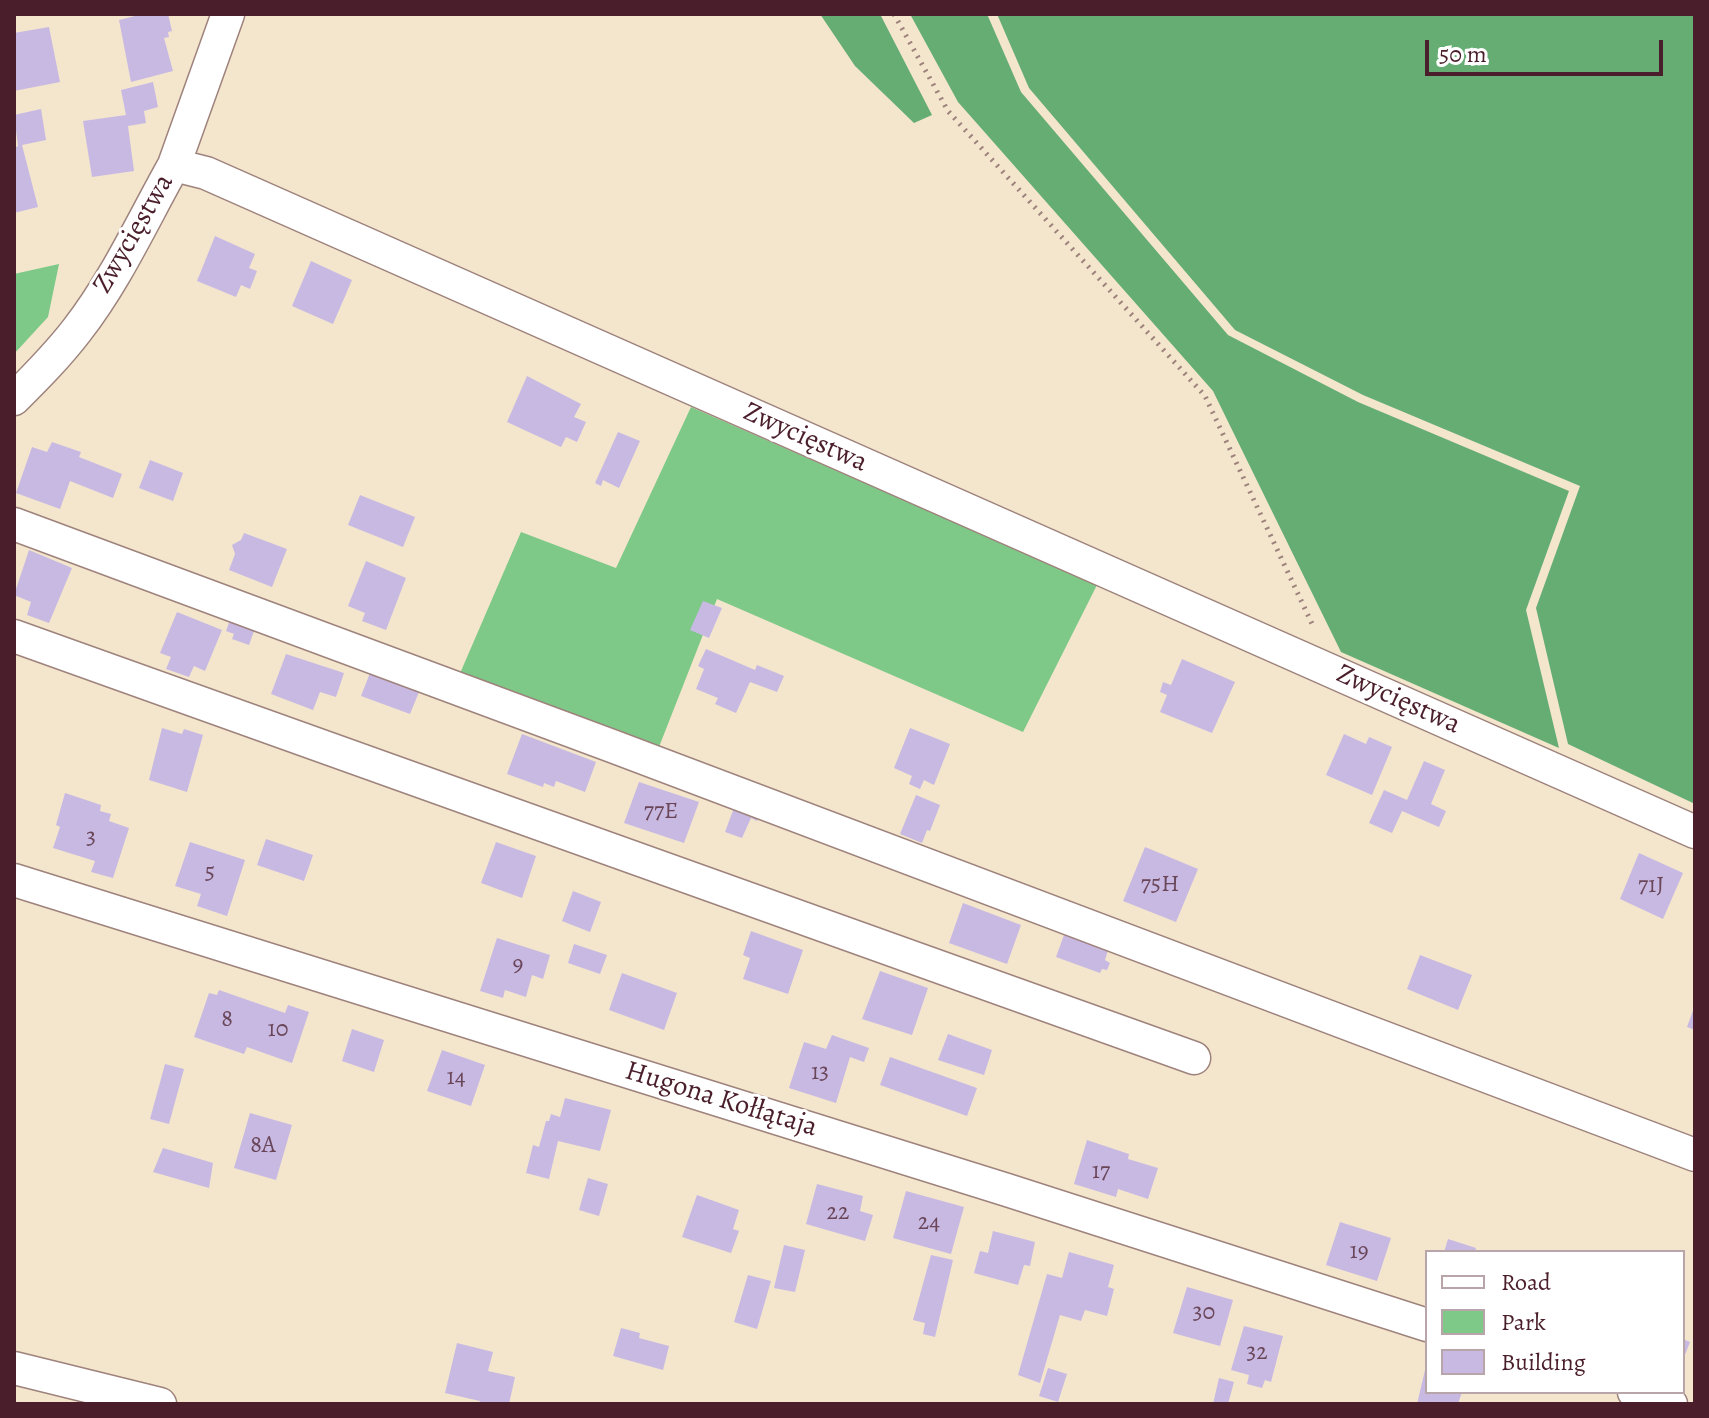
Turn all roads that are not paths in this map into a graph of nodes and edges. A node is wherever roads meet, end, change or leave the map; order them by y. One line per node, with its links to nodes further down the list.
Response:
1 (228, 14): 2 (street)
2 (174, 165): 3 (street, Zwycięstwa); 6 (street, Zwycięstwa)
3 (14, 399)
4 (14, 524): 9 (street)
5 (14, 636): 8 (street)
6 (1695, 832)
7 (14, 880): 10 (street, Hugona Kołłątaja)
8 (1194, 1058)
9 (1695, 1155)
10 (1425, 1324)
11 (14, 1368): 13 (street)
12 (1640, 1394): 14 (street)
13 (160, 1404)
14 (1671, 1404)

